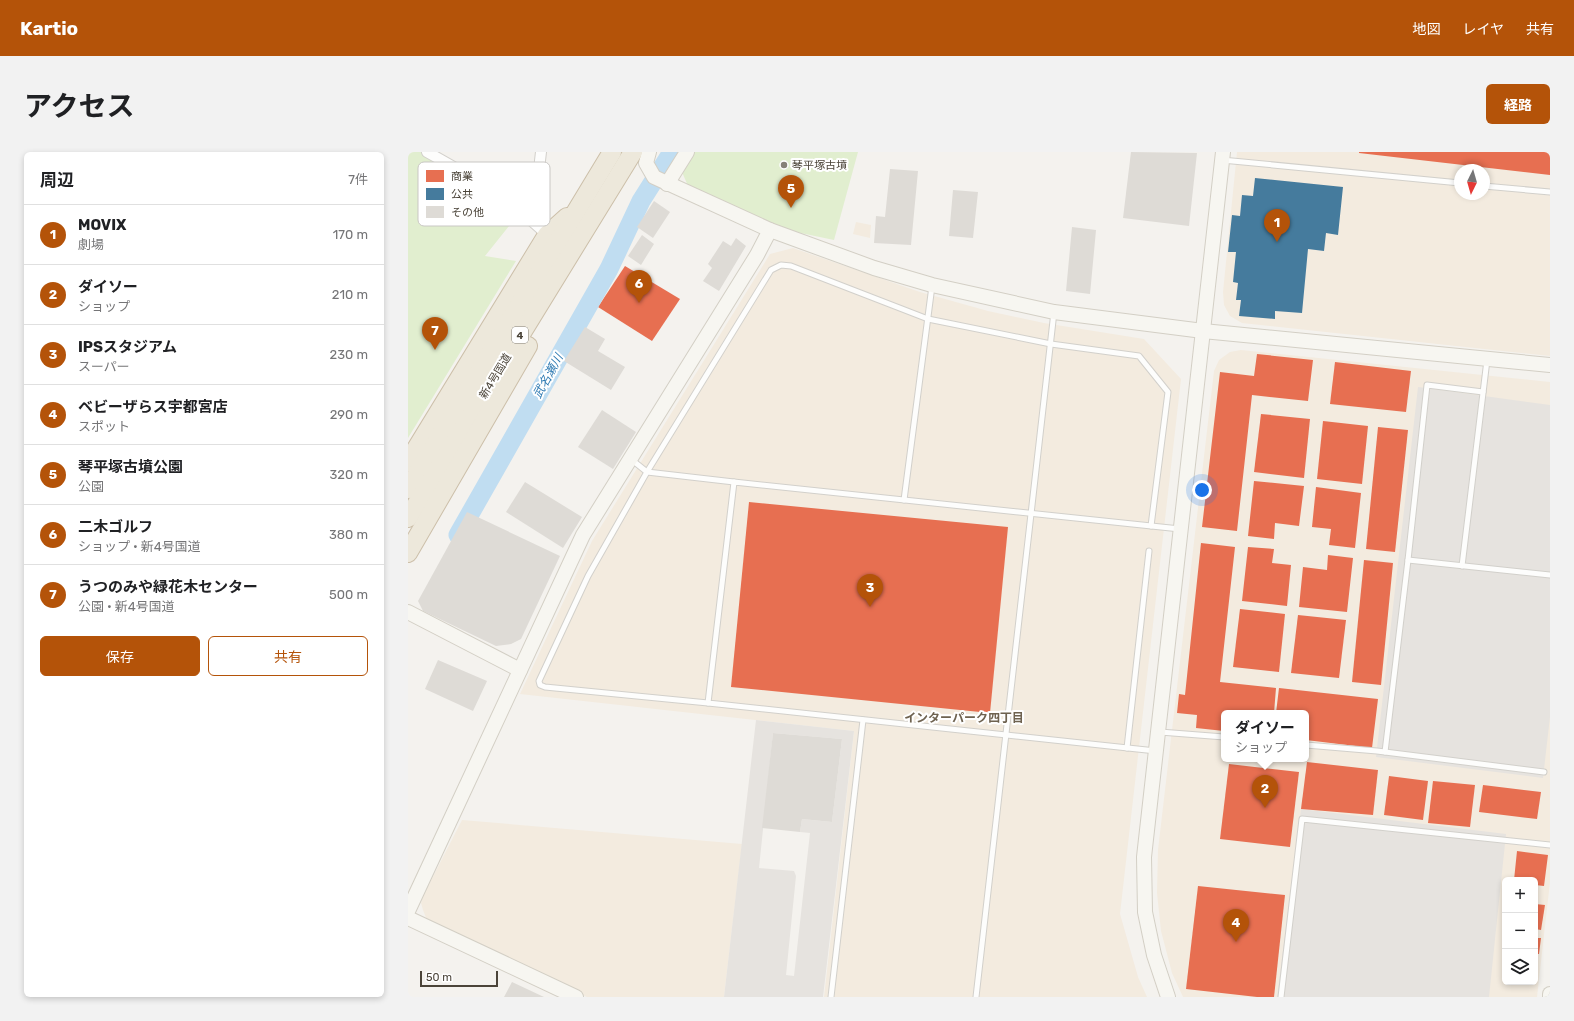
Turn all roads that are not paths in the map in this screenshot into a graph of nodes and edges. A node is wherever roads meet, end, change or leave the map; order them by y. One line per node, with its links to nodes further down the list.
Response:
1 (427, 152): 8 (street)
2 (542, 152): 9 (street)
3 (612, 152): 14 (highway, 新4号国道 / 4)
4 (633, 152): 14 (highway, 新4号国道 / 4)
5 (687, 152): 11 (street)
6 (653, 153): 11 (street)
7 (1222, 156): 10 (lane); 21 (street)
8 (446, 162)
9 (541, 162)
10 (1454, 182)
11 (668, 184): 16 (street)
12 (1490, 187): 13 (lane)
13 (1550, 192)
14 (589, 206): 17 (highway); 30 (highway, 新4号国道 / 4); 33 (highway, 新4号国道 / 4); 37 (highway)
15 (538, 226): 17 (street)
16 (770, 230): 18 (street); 26 (street)
17 (547, 235): 27 (highway)
18 (932, 284): 19 (street); 20 (lane)
19 (1054, 312): 21 (street); 22 (lane)
20 (928, 319): 22 (lane); 28 (lane); 31 (lane)
21 (1203, 332): 23 (street); 35 (street)
22 (1051, 344): 32 (lane); 34 (lane)
23 (1487, 359): 24 (street); 25 (lane)
24 (1550, 365)
25 (1483, 392): 38 (lane); 39 (lane)
26 (630, 459): 28 (lane); 42 (street)
27 (408, 462)
28 (647, 472): 29 (lane); 43 (lane)
29 (734, 482): 31 (lane); 43 (lane)
30 (408, 489)
31 (904, 500): 32 (lane)
32 (1030, 513): 34 (lane); 46 (lane)
33 (408, 518)
34 (1151, 526): 35 (lane)
35 (1181, 529): 45 (street)
36 (1149, 551): 49 (lane)
37 (408, 553)
38 (1408, 560): 39 (lane); 51 (lane)
39 (1462, 566): 40 (lane)
40 (1550, 575)
41 (408, 612): 42 (street)
42 (520, 670): 54 (street)
43 (708, 703): 44 (lane)
44 (863, 720): 46 (lane); 57 (lane)
45 (1159, 732): 47 (lane); 50 (street)
46 (1006, 735): 49 (lane); 58 (lane)
47 (1221, 737)
48 (1309, 745): 51 (lane)
49 (1127, 748): 50 (lane)
50 (1156, 751): 59 (street)
51 (1385, 752): 52 (lane)
52 (1544, 772)
53 (1550, 845): 60 (lane)
54 (408, 912)
55 (408, 918): 56 (street)
56 (576, 997)
57 (831, 997)
58 (976, 997)
59 (1168, 997)
60 (1281, 997)

